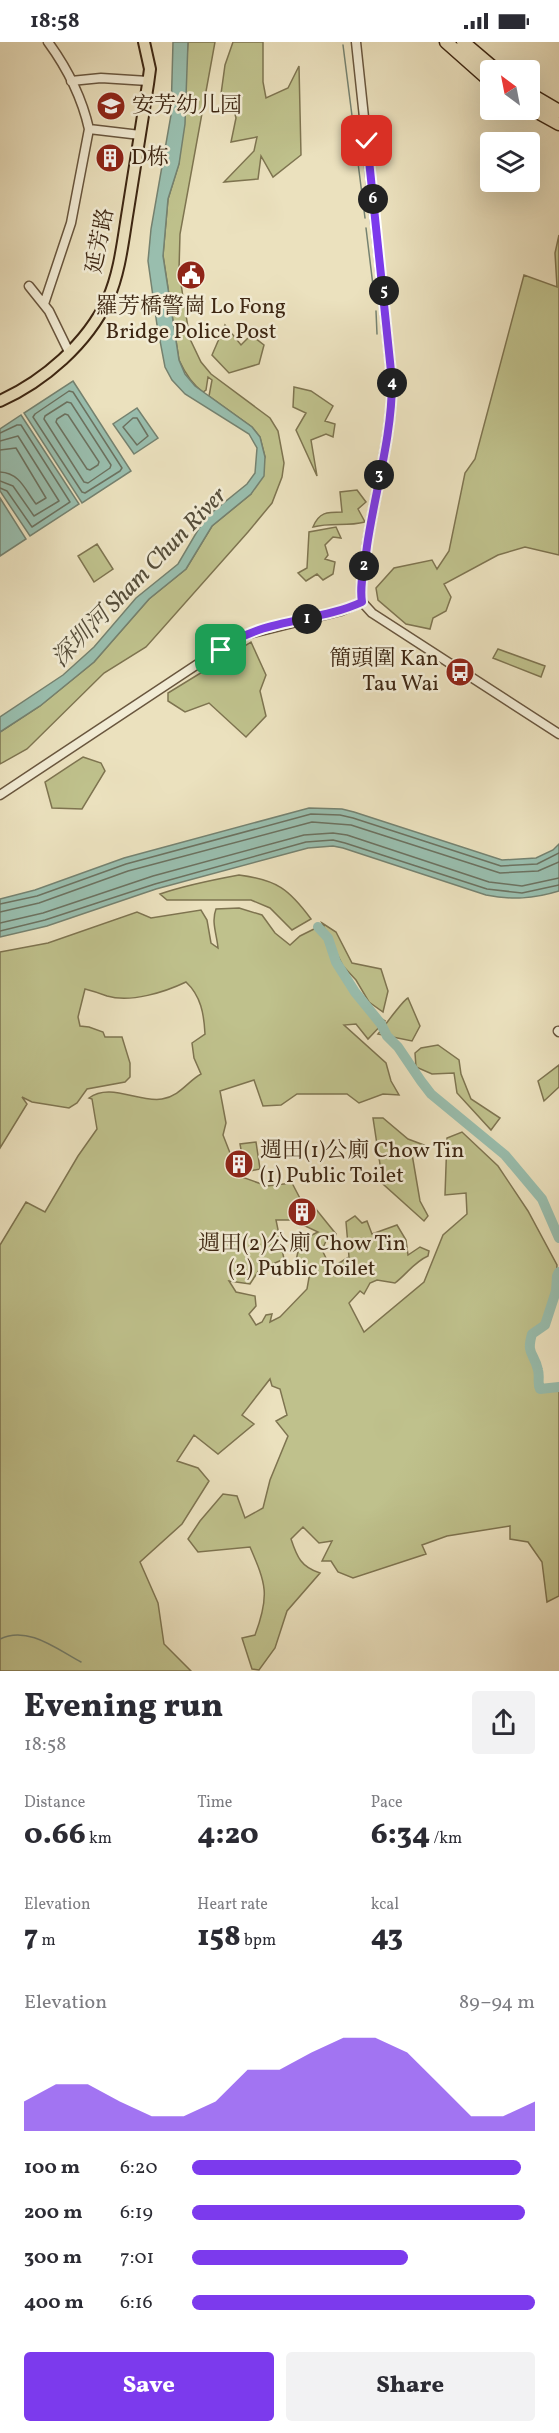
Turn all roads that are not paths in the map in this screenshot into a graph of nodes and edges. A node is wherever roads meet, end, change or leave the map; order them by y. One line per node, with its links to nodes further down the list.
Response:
1 (48, 42): 8 (street)
2 (144, 42): 9 (main road, 延芳路)
3 (356, 42): 20 (street)
4 (446, 42): 7 (highway)
5 (463, 42): 6 (highway)
6 (484, 60)
7 (480, 72)
8 (71, 81): 9 (street); 14 (street)
9 (148, 81): 15 (main road, 延芳路)
10 (540, 100): 11 (highway)
11 (559, 111)
12 (540, 114): 13 (highway)
13 (559, 124)
14 (89, 129): 15 (street); 17 (street)
15 (140, 135): 18 (main road, 延芳路)
16 (29, 286): 17 (street)
17 (44, 304): 18 (street)
18 (69, 352): 19 (main road, 延芳路)
19 (0, 400)
20 (362, 602): 21 (street); 22 (street)
21 (559, 734)
22 (0, 795)

